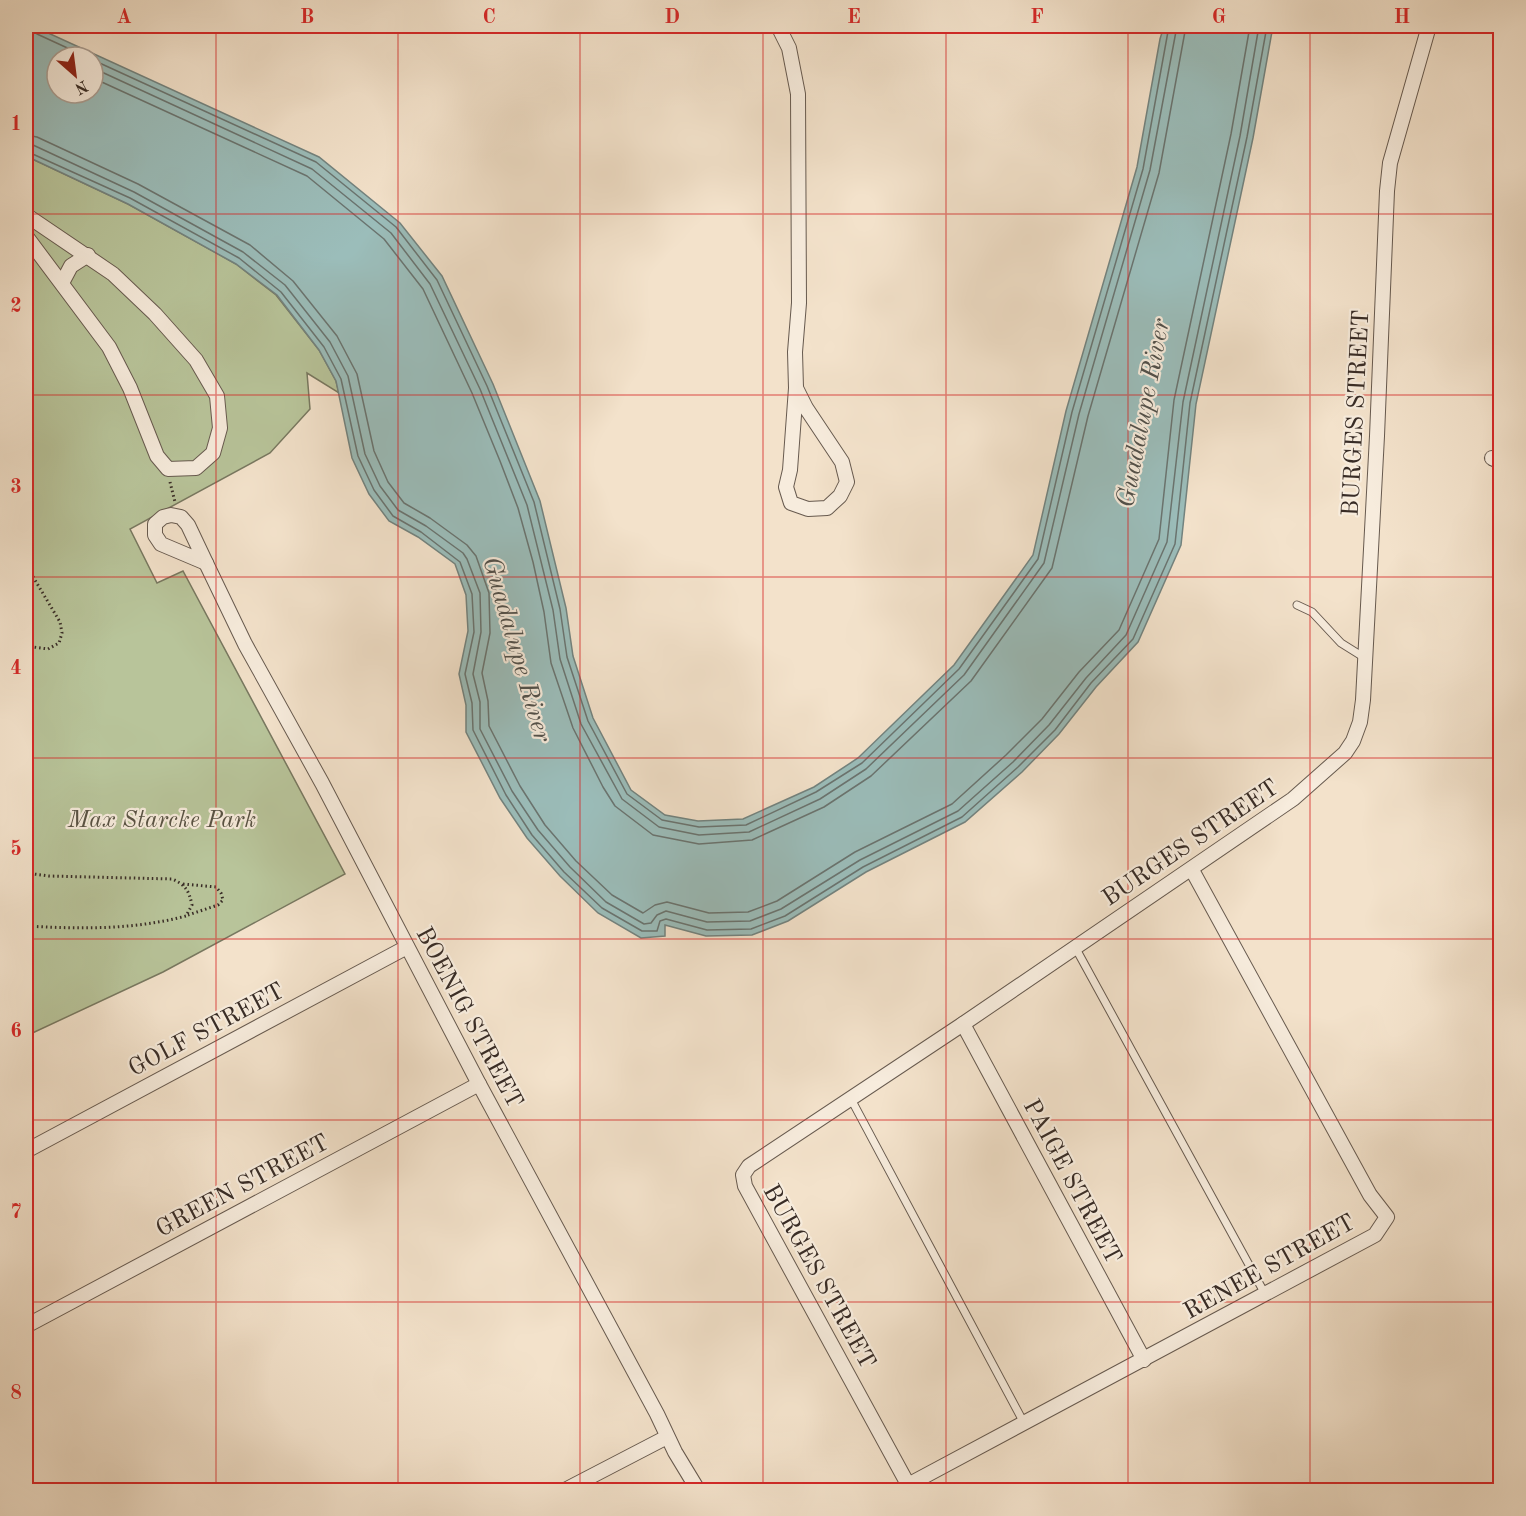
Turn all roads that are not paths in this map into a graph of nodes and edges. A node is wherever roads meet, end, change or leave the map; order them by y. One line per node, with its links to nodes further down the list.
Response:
1 (778, 26): 7 (street)
2 (1429, 26): 10 (street, BURGES STREET)
3 (26, 215): 5 (street)
4 (26, 236): 6 (street)
5 (88, 255): 6 (street); 6 (street)
6 (62, 283)
7 (796, 388): 7 (street)
8 (206, 563): 8 (street, BOENIG STREET); 12 (street, BOENIG STREET)
9 (1297, 605): 10 (lane)
10 (1365, 658): 11 (street, BURGES STREET)
11 (1192, 870): 13 (street, BURGES STREET); 18 (street, RENEE STREET)
12 (407, 947): 15 (street, BOENIG STREET); 17 (street, GOLF STREET)
13 (1075, 947): 14 (street, BURGES STREET); 18 (lane)
14 (963, 1024): 16 (street, BURGES STREET); 20 (street, PAIGE STREET)
15 (479, 1084): 19 (street, GREEN STREET); 22 (street, BOENIG STREET)
16 (850, 1099): 21 (lane); 23 (street, BURGES STREET)
17 (26, 1151)
18 (1265, 1294): 20 (street, RENEE STREET)
19 (26, 1326)
20 (1144, 1360): 21 (street, RENEE STREET)
21 (1024, 1423): 23 (street, RENEE STREET)
22 (667, 1437): 24 (street); 25 (street, BOENIG STREET)
23 (910, 1488)
24 (565, 1491)
25 (698, 1491)

